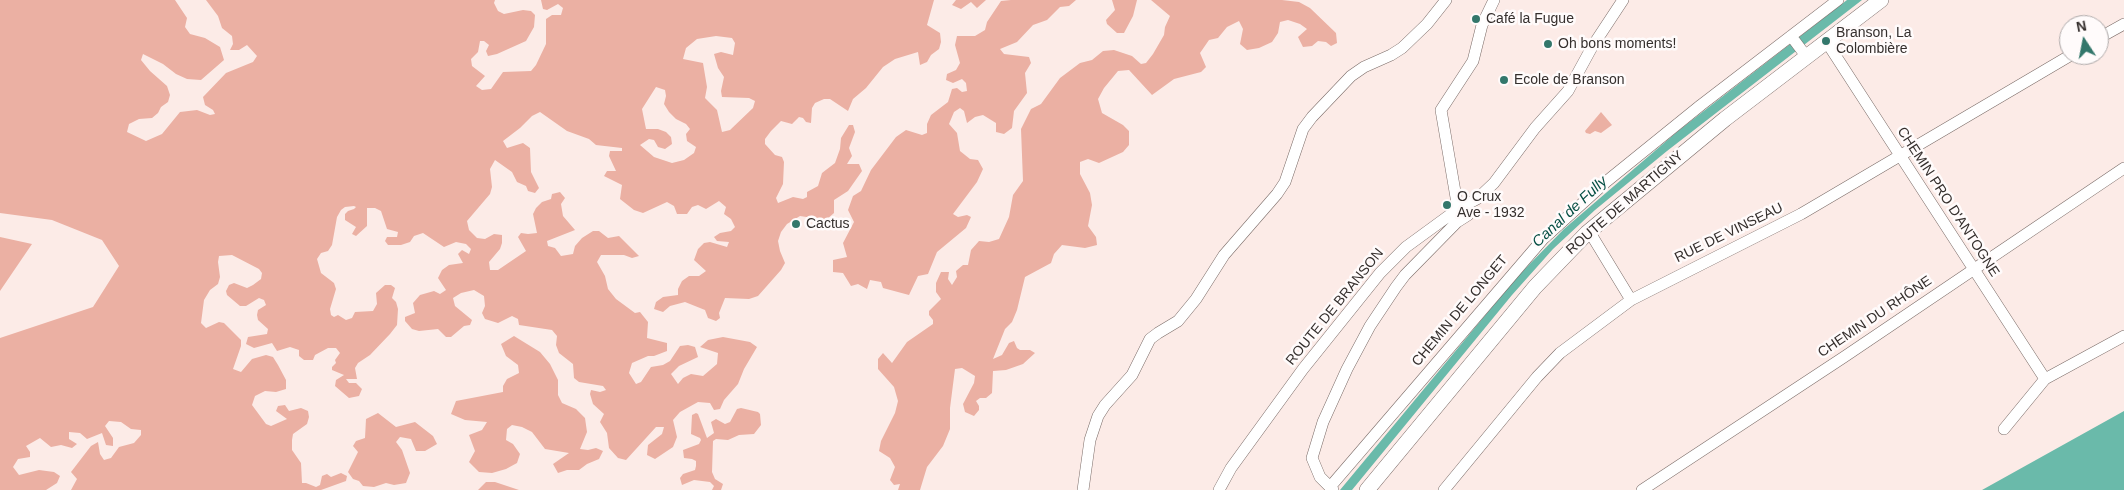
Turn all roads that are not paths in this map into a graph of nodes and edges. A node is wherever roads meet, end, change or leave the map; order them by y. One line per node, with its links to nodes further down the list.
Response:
1 (1446, 0): 22 (street)
2 (1494, 0): 14 (street)
3 (1623, 0): 14 (street, ROUTE DE BRANSON)
4 (1838, 0): 8 (street, CHEMIN DE LONGET)
5 (1881, 0): 9 (main road, ROUTE DE MARTIGNY)
6 (2124, 24): 7 (street)
7 (2109, 32)
8 (1791, 36): 10 (street); 21 (street, CHEMIN DE LONGET)
9 (1826, 41): 10 (main road, ROUTE DE MARTIGNY); 12 (street, CHEMIN PRO D'ANTOGNE)
10 (1806, 56): 15 (main road, ROUTE DE MARTIGNY)
11 (2059, 62): 12 (street, RUE DE VINSEAU)
12 (1901, 156): 16 (street, CHEMIN PRO D'ANTOGNE); 17 (street, RUE DE VINSEAU)
13 (2124, 168): 16 (street, CHEMIN DU RHÔNE)
14 (1462, 208): 21 (street); 23 (street, ROUTE DE BRANSON)
15 (1590, 231): 17 (street); 24 (main road, ROUTE DE MARTIGNY)
16 (1973, 268): 19 (street, CHEMIN PRO D'ANTOGNE); 26 (street, CHEMIN DU RHÔNE)
17 (1631, 300): 25 (street, RUE DE VINSEAU)
18 (2124, 336): 19 (street)
19 (2044, 379): 20 (street)
20 (2004, 429)
21 (1332, 489)
22 (1083, 490)
23 (1219, 490)
24 (1367, 490)
25 (1444, 490)
26 (1642, 490)

